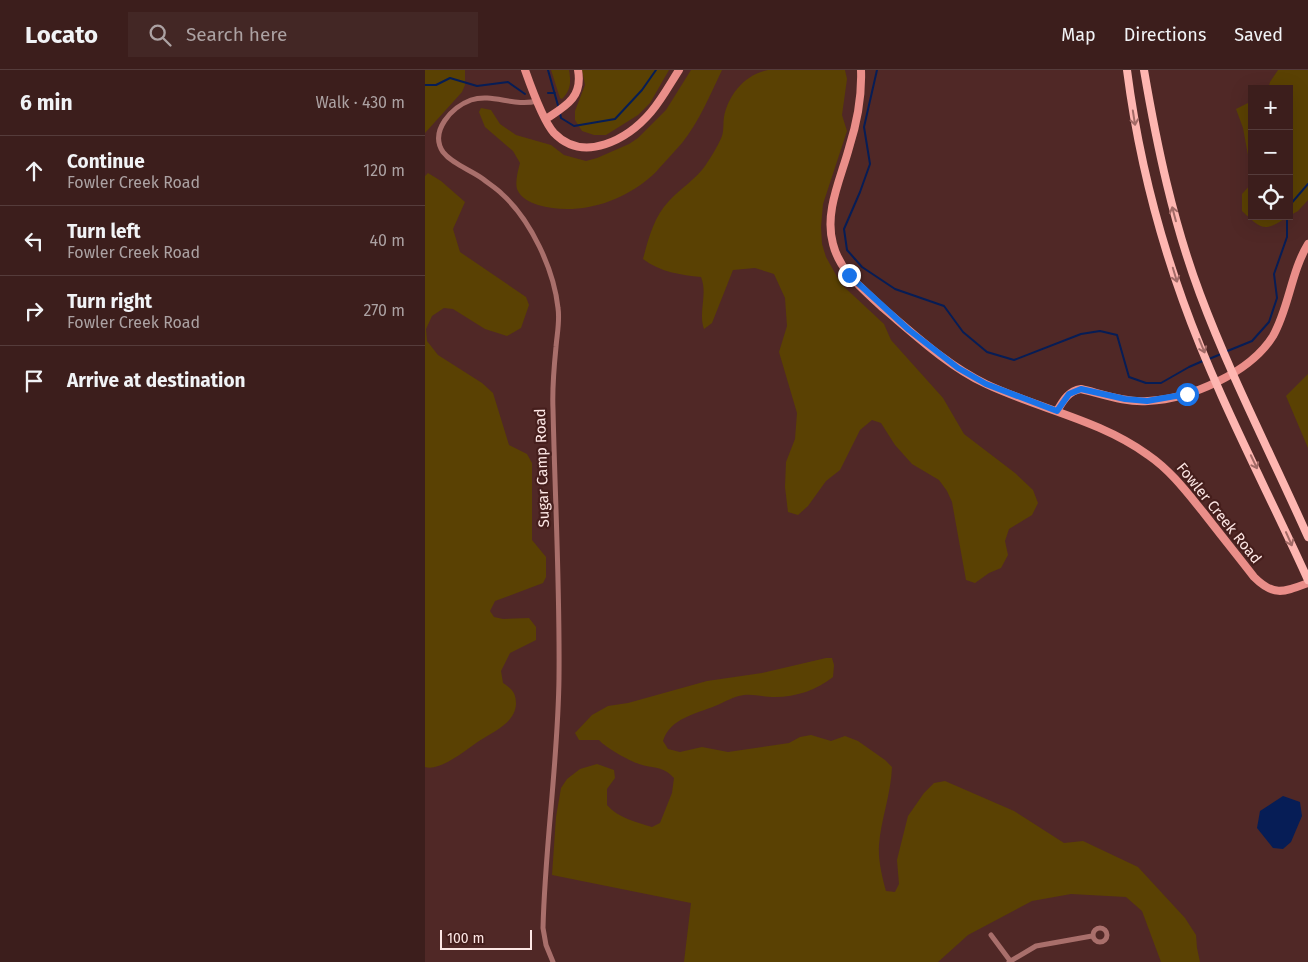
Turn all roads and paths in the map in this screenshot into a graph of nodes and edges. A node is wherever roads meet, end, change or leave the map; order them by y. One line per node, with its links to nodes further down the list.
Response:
1 (525, 70): 7 (main road)
2 (578, 70): 8 (main road)
3 (679, 70): 8 (main road)
4 (861, 70): 10 (main road, Fowler Creek Road)
5 (1127, 70): 12 (main road, one-way to 12)
6 (1144, 70): 11 (main road, one-way to 6)
7 (537, 101): 8 (main road); 15 (street, Sugar Camp Road)
8 (546, 119)
9 (1308, 244): 10 (main road)
10 (1057, 411): 12 (main road, Fowler Creek Road)
11 (1308, 537)
12 (1308, 581)
13 (991, 935): 16 (street)
14 (1092, 936): 16 (street)
15 (553, 962)
16 (1010, 962)

